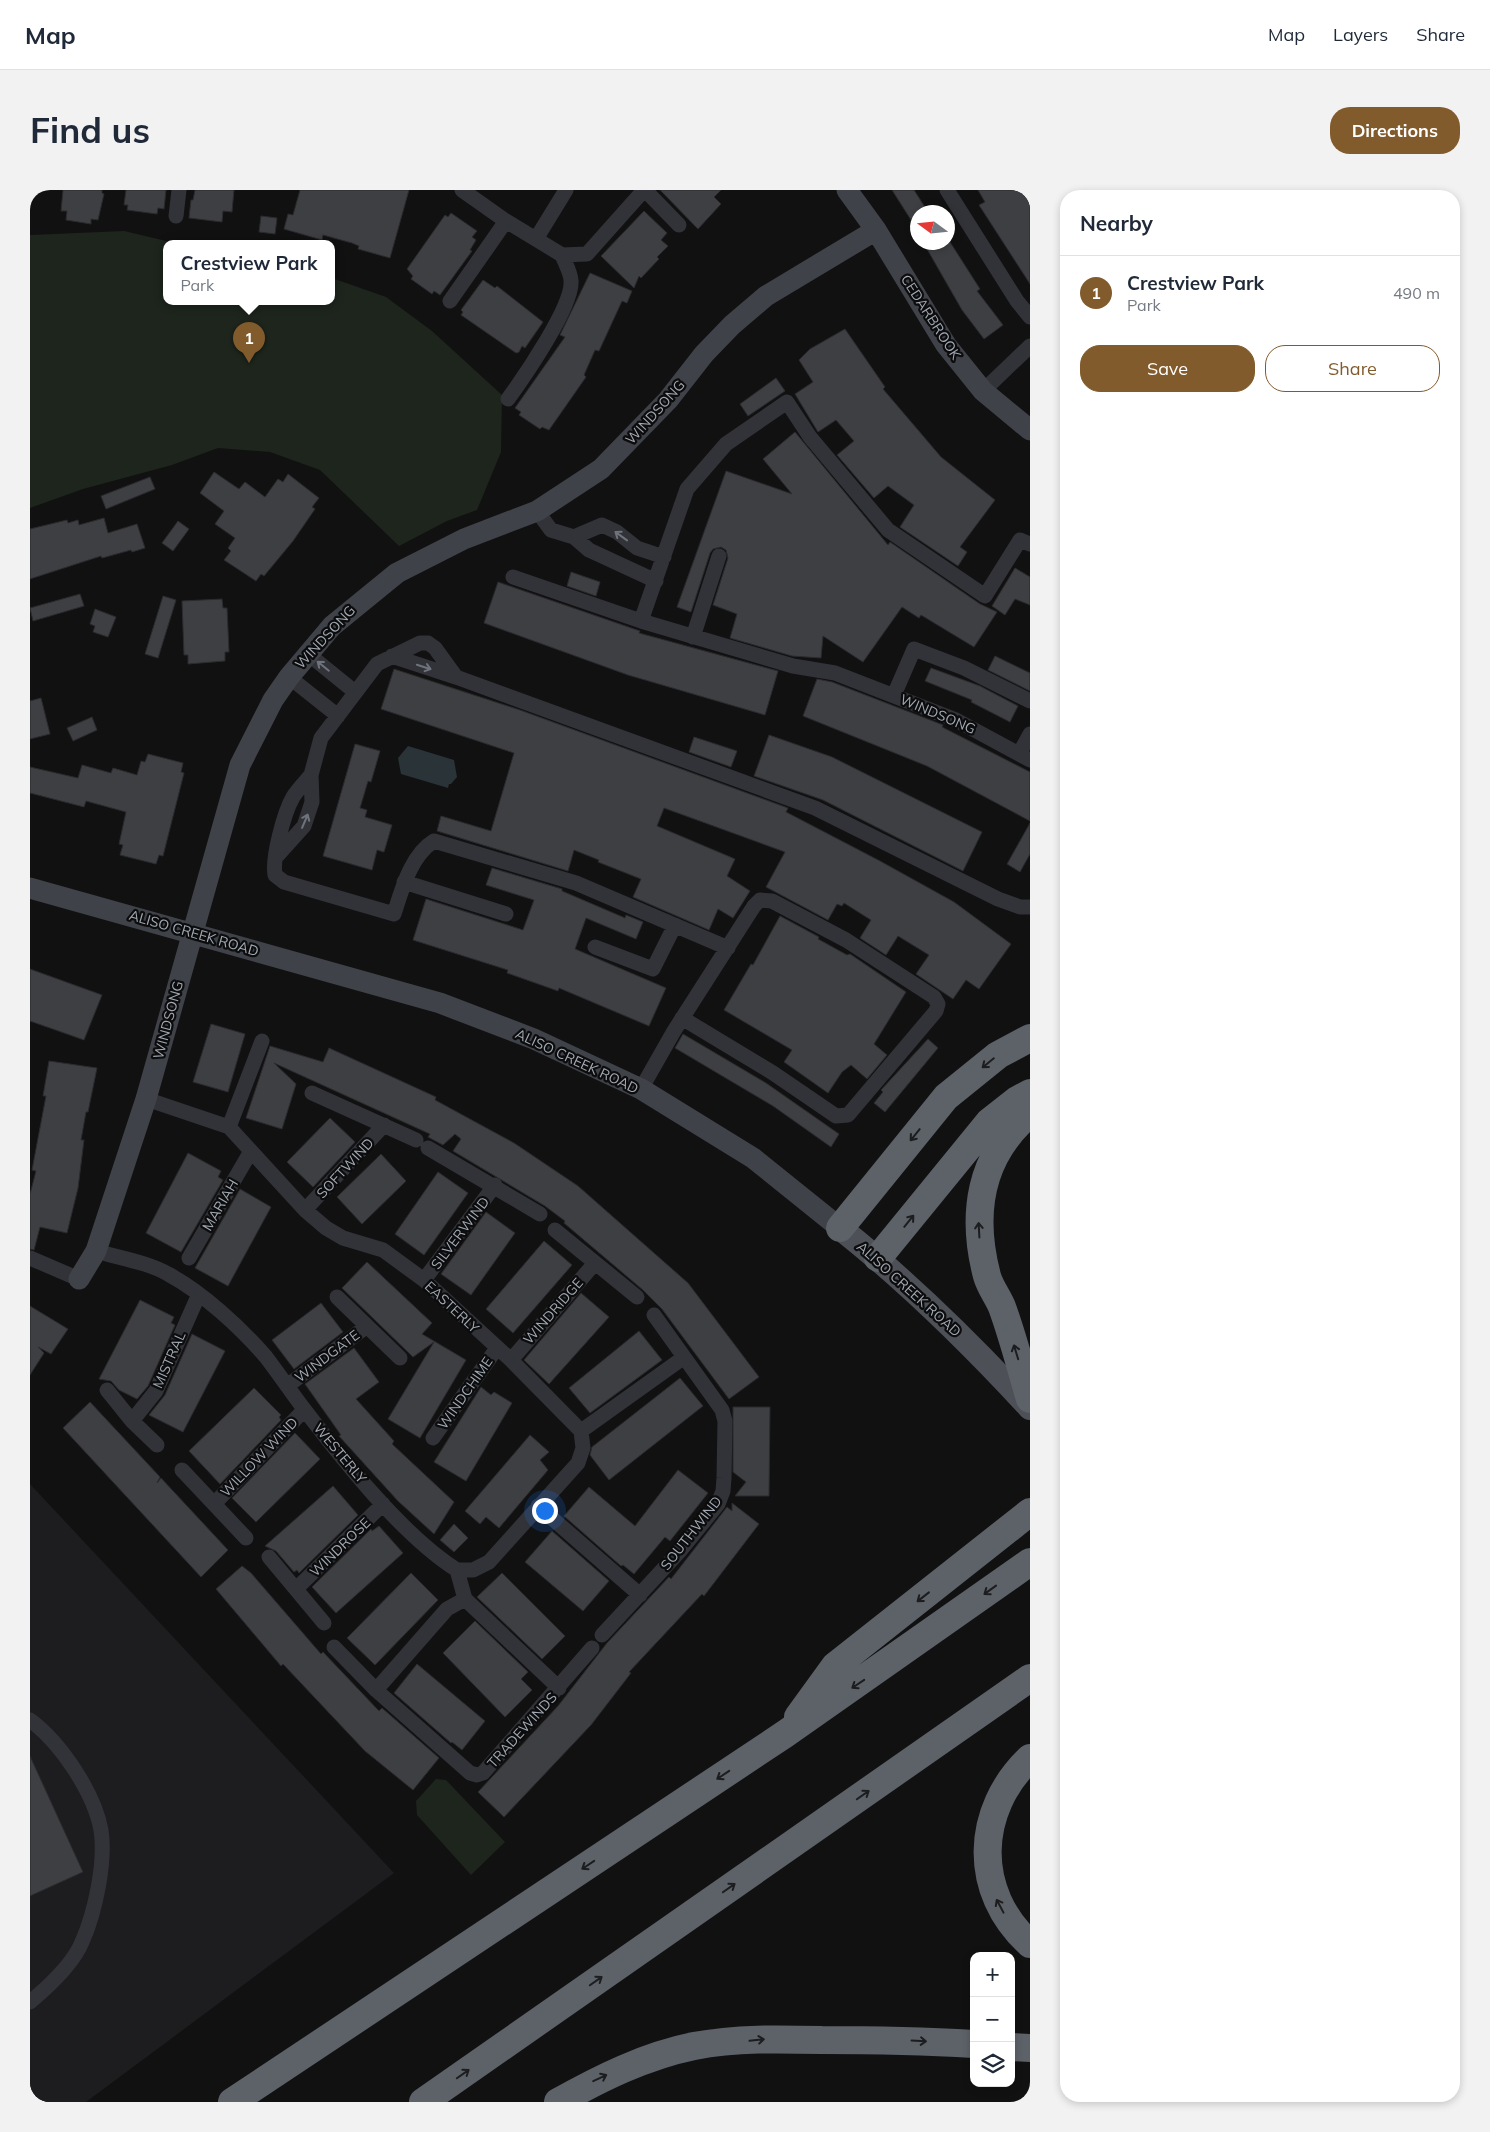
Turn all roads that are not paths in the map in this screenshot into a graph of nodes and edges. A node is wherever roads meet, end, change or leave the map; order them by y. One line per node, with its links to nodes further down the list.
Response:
1 (179, 190): 7 (street)
2 (462, 190): 8 (street)
3 (566, 190): 11 (street)
4 (644, 190): 9 (street); 12 (street)
5 (847, 190): 10 (street, CEDARBROOK)
6 (948, 190): 14 (street)
7 (176, 216)
8 (506, 221): 11 (street); 13 (street)
9 (679, 225)
10 (876, 230): 16 (street, CEDARBROOK); 19 (street, WINDSONG)
11 (536, 239): 12 (street)
12 (562, 255): 17 (street)
13 (450, 301)
14 (1030, 317)
15 (1030, 346): 16 (street)
16 (983, 391): 18 (street, CEDARBROOK)
17 (508, 399)
18 (1030, 430)
19 (537, 511): 20 (street); 28 (street, WINDSONG)
20 (574, 537): 23 (street, one-way to 20); 25 (street)
21 (1030, 544): 23 (street)
22 (719, 556): 27 (street)
23 (664, 558): 25 (street)
24 (513, 577): 26 (street, WINDSONG)
25 (656, 581): 26 (street)
26 (641, 622): 27 (street, WINDSONG)
27 (693, 636): 33 (street, WINDSONG)
28 (307, 653): 30 (street, WINDSONG); 32 (street, one-way to 28)
29 (392, 656): 31 (street, one-way to 31); 31 (street); 32 (street)
30 (289, 677): 35 (street); 43 (street, WINDSONG)
31 (456, 677): 40 (street)
32 (355, 692): 35 (street)
33 (894, 695): 34 (street); 37 (street, WINDSONG)
34 (1030, 701)
35 (338, 716): 38 (street)
36 (1030, 734): 37 (street)
37 (1024, 757)
38 (404, 882): 41 (street); 42 (street)
39 (30, 888): 43 (street, ALISO CREEK ROAD)
40 (1030, 907)
41 (506, 914)
42 (674, 925): 44 (street); 45 (street)
43 (192, 932): 49 (street, ALISO CREEK ROAD); 52 (street, WINDSONG)
44 (595, 947)
45 (728, 948): 46 (street); 46 (street)
46 (682, 1018): 49 (street)
47 (1030, 1038): 61 (highway, one-way to 61)
48 (262, 1040): 55 (street)
49 (641, 1090): 61 (street, ALISO CREEK ROAD)
50 (312, 1093): 54 (street, SOFTWIND)
51 (1030, 1093): 66 (highway, one-way to 51)
52 (146, 1099): 55 (street, EASTERLY); 63 (street, WINDSONG)
53 (1030, 1113): 81 (highway, one-way to 53)
54 (384, 1125): 56 (street, SOFTWIND); 59 (street, SOFTWIND)
55 (229, 1127): 57 (street, EASTERLY)
56 (422, 1144): 58 (street, SILVERWIND)
57 (251, 1151): 59 (street, EASTERLY); 65 (street, MARIAH)
58 (495, 1185): 60 (street, SILVERWIND); 69 (street, SILVERWIND)
59 (306, 1210): 69 (street, EASTERLY)
60 (540, 1214)
61 (840, 1228): 66 (main road, ALISO CREEK ROAD)
62 (555, 1230): 67 (street)
63 (96, 1250): 68 (street, WINDSONG); 70 (street, WESTERLY)
64 (30, 1258): 68 (street)
65 (189, 1258)
66 (878, 1258): 82 (main road, ALISO CREEK ROAD)
67 (595, 1263): 72 (street); 78 (street, WINDRIDGE)
68 (79, 1279)
69 (424, 1280): 75 (street, EASTERLY)
70 (199, 1294): 79 (street, WESTERLY); 84 (street, MISTRAL)
71 (337, 1297): 74 (street, WINDGATE)
72 (637, 1298)
73 (654, 1315): 77 (street, SOUTHWIND)
74 (367, 1326): 76 (street, WINDGATE); 79 (street, WINDGATE)
75 (496, 1348): 78 (street, EASTERLY); 86 (street, WINDCHIME)
76 (400, 1358)
77 (683, 1358): 85 (street); 98 (street, SOUTHWIND)
78 (511, 1360): 85 (street, EASTERLY)
79 (287, 1386): 83 (street, WESTERLY)
80 (107, 1390): 84 (street)
81 (1030, 1399)
82 (1030, 1408)
83 (304, 1410): 89 (street, WILLOW WIND); 90 (street, WESTERLY)
84 (132, 1421): 87 (street)
85 (581, 1430): 91 (street)
86 (433, 1438)
87 (158, 1445)
88 (182, 1470): 89 (street, WILLOW WIND)
89 (214, 1504): 93 (street, WILLOW WIND)
90 (383, 1504): 96 (street, WESTERLY); 97 (street, WINDROSE)
91 (538, 1506): 96 (street); 98 (street)
92 (1030, 1512): 108 (highway, one-way to 108)
93 (246, 1538)
94 (269, 1557): 97 (street)
95 (1030, 1562): 108 (highway, one-way to 108)
96 (457, 1570): 99 (street)
97 (296, 1589): 100 (street)
98 (640, 1594): 101 (street, SOUTHWIND)
99 (465, 1599): 105 (street); 106 (street)
100 (324, 1623)
101 (602, 1635)
102 (334, 1647): 106 (street, TRADEWINDS)
103 (592, 1648): 105 (street, TRADEWINDS)
104 (1030, 1678): 116 (highway, one-way to 104)
105 (559, 1688): 106 (street, TRADEWINDS)
106 (376, 1690)
107 (30, 1720): 111 (street)
108 (785, 1734): 115 (highway, one-way to 115)
109 (1030, 1758): 110 (highway, one-way to 109)
110 (1030, 1944)
111 (30, 2002)
112 (970, 2044): 117 (highway, one-way to 112)
113 (1015, 2047): 114 (highway)
114 (1030, 2048)
115 (232, 2102)
116 (423, 2102)
117 (558, 2102)

